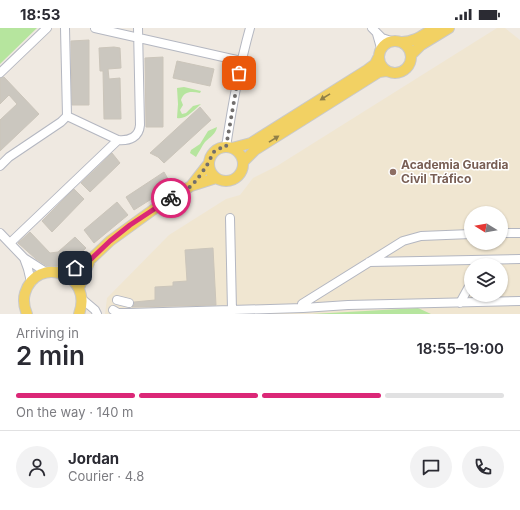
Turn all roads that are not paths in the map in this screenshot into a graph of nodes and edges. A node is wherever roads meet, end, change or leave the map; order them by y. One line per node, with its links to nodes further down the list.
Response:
1 (42, 28): 18 (street)
2 (47, 28): 20 (street)
3 (65, 28): 21 (street)
4 (95, 28): 12 (street)
5 (113, 28): 6 (street)
6 (133, 28)
7 (138, 28): 12 (street)
8 (250, 28): 17 (street)
9 (434, 28): 14 (main road)
10 (449, 28): 16 (main road)
11 (374, 30): 13 (street); 15 (street)
12 (138, 38): 17 (street); 22 (street)
13 (391, 41): 14 (main road); 15 (main road)
14 (402, 42): 16 (main road)
15 (379, 53): 19 (main road); 23 (main road, one-way to 23)
16 (411, 55): 19 (main road)
17 (241, 62): 23 (street)
18 (0, 68)
19 (386, 71): 24 (main road, one-way to 19)
20 (0, 73)
21 (67, 116): 22 (street); 26 (street)
22 (118, 140): 34 (street)
23 (229, 147): 24 (main road); 25 (main road)
24 (243, 162): 27 (main road)
25 (209, 163): 27 (main road); 28 (main road)
26 (0, 166)
27 (216, 178): 28 (main road)
28 (191, 186): 37 (main road)
29 (230, 218): 55 (street)
30 (0, 233): 34 (street)
31 (508, 233): 32 (street)
32 (520, 233)
33 (464, 234): 39 (street)
34 (10, 243): 35 (street)
35 (24, 258): 41 (street); 43 (street)
36 (520, 259): 38 (street)
37 (90, 260): 42 (main road); 44 (main road)
38 (508, 260)
39 (368, 262): 40 (street); 53 (street)
40 (464, 262)
41 (46, 272): 42 (main road); 43 (main road)
42 (59, 272): 44 (main road)
43 (31, 282): 56 (main road)
44 (79, 288): 46 (main road)
45 (464, 296): 52 (street)
46 (82, 299): 57 (main road); 58 (street)
47 (117, 300): 51 (street)
48 (508, 300): 49 (street)
49 (520, 301)
50 (464, 302): 52 (street)
51 (129, 303)
52 (460, 303): 53 (street)
53 (303, 308): 55 (street)
54 (113, 310): 55 (street)
55 (232, 310)
56 (26, 313)
57 (79, 313): 58 (street)
58 (96, 314)

